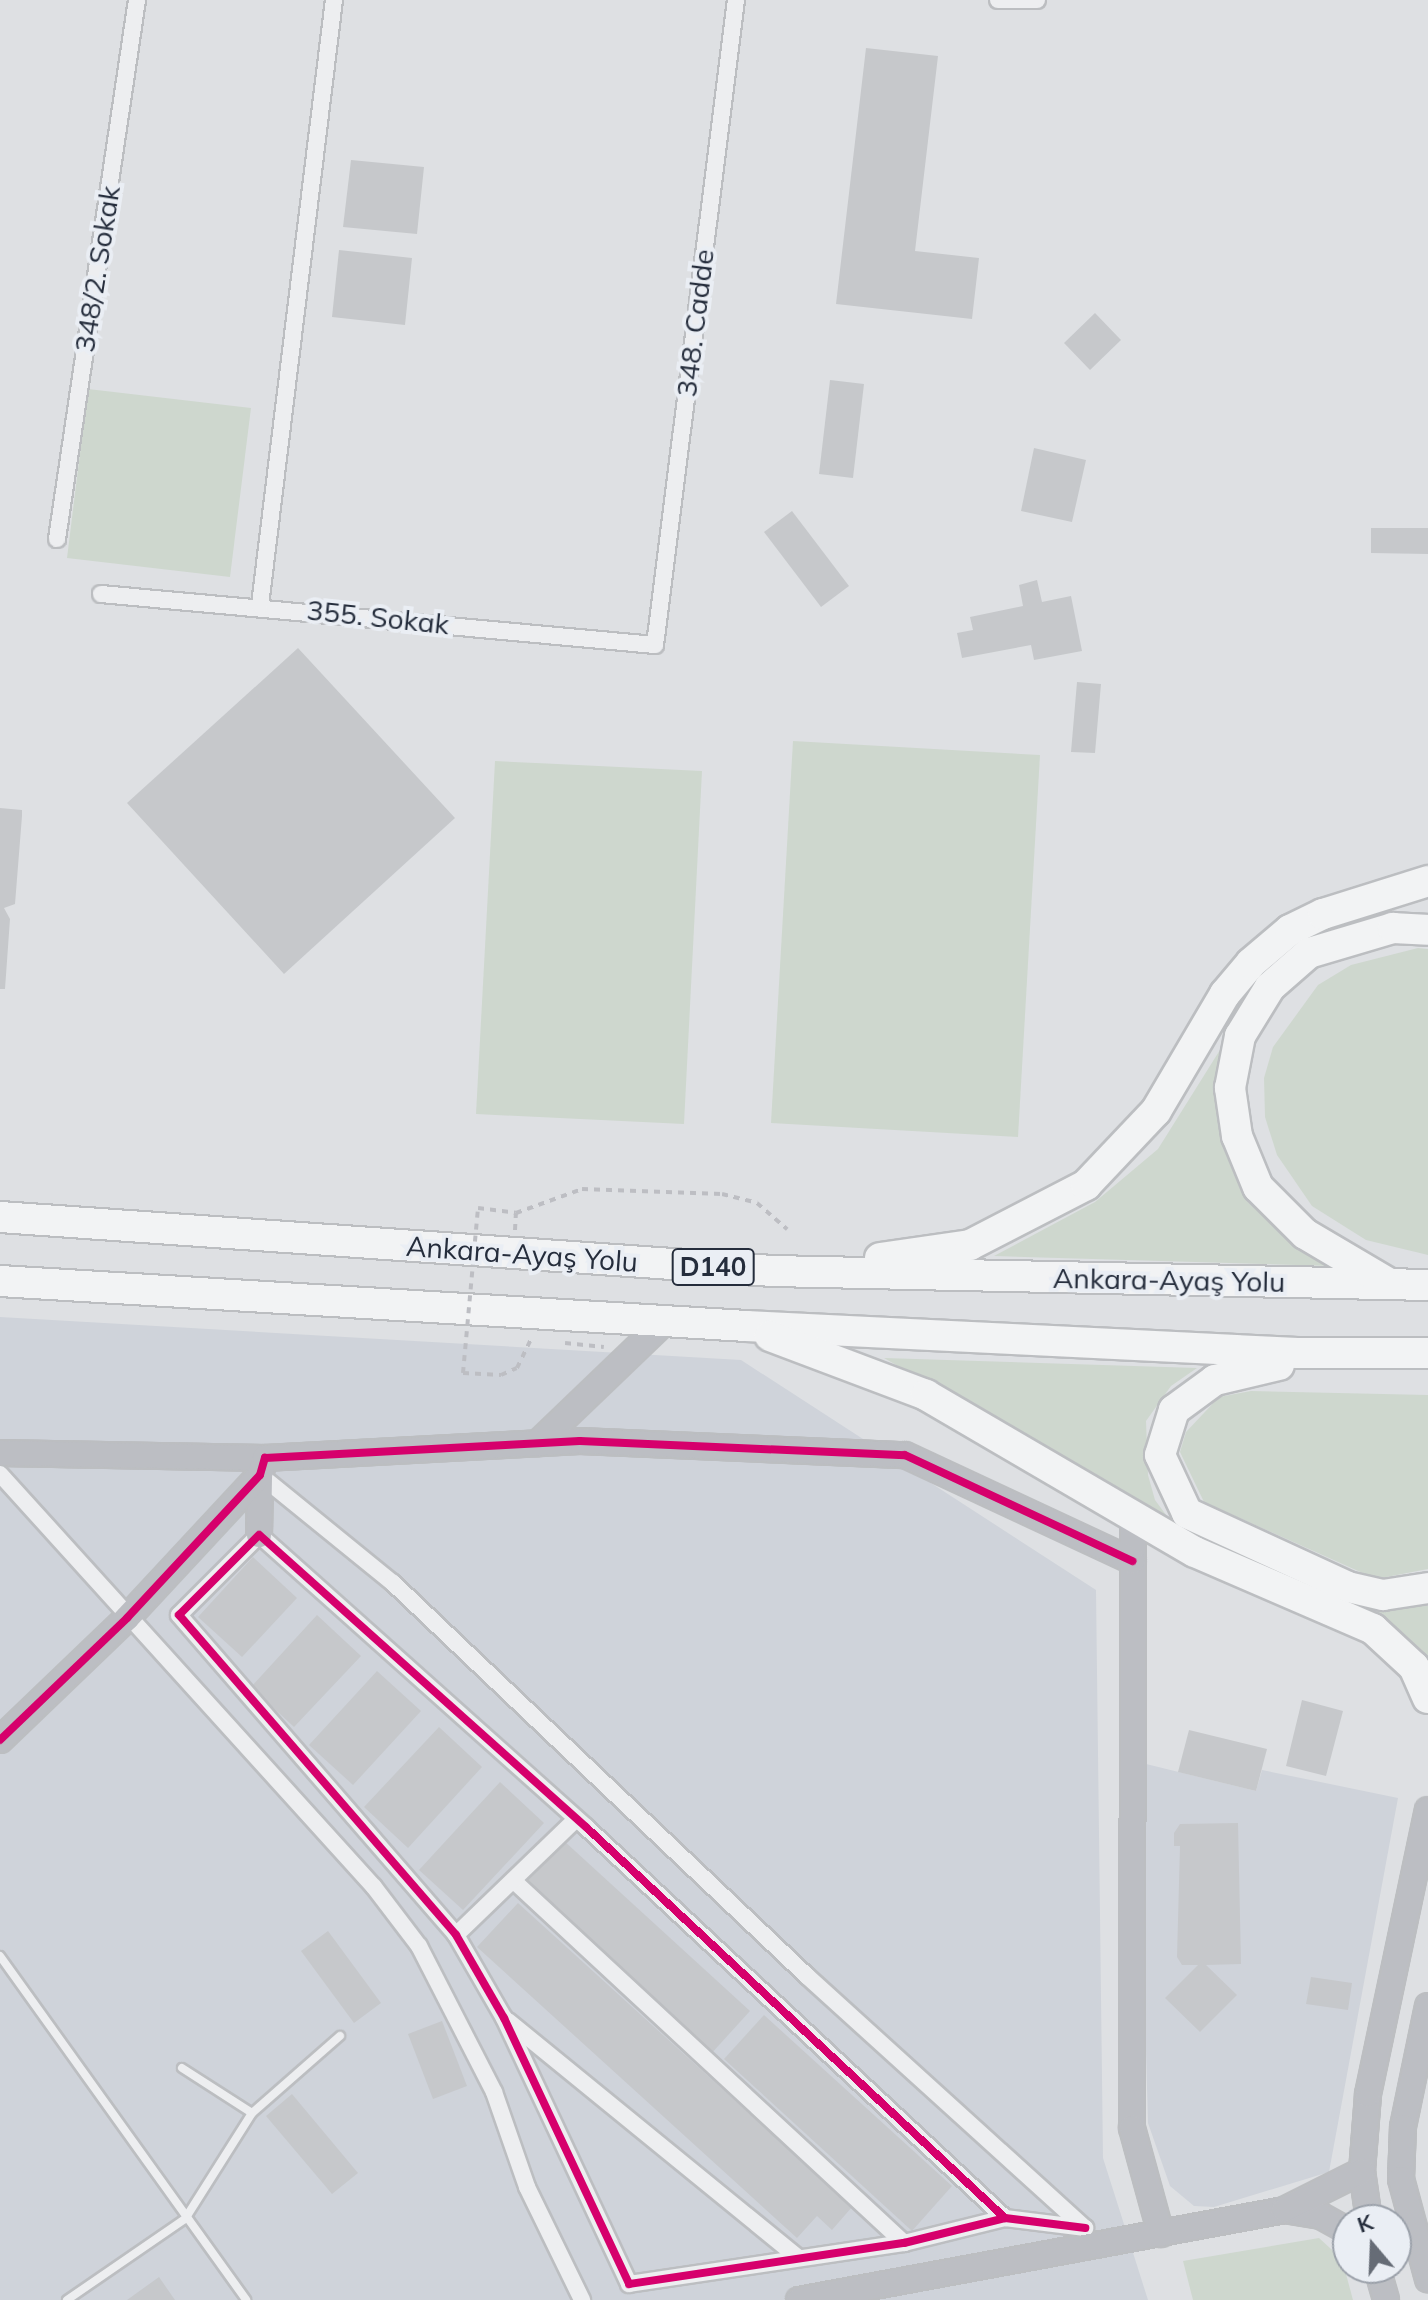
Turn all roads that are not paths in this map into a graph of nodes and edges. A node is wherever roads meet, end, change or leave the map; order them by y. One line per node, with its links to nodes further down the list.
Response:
1 (137, 0): 6 (street, 348/2. Sokak)
2 (334, 0): 8 (street)
3 (736, 0): 9 (street, 348. Cadde)
4 (998, 0): 5 (street)
5 (1037, 0)
6 (57, 539)
7 (101, 594): 8 (street, 355. Sokak)
8 (260, 605): 9 (street, 355. Sokak)
9 (655, 645)
10 (1428, 881): 13 (highway)
11 (1428, 930): 15 (highway)
12 (0, 1217): 13 (highway, Ankara-Ayaş Yolu / D140)
13 (772, 1271): 15 (highway, Ankara-Ayaş Yolu / D140)
14 (0, 1281): 17 (highway, Ankara-Ayaş Yolu / D140)
15 (1389, 1284): 16 (highway, Ankara-Ayaş Yolu / D140)
16 (1428, 1285)
17 (665, 1321): 18 (highway, Ankara-Ayaş Yolu / D140); 21 (street)
18 (746, 1326): 19 (highway, Ankara-Ayaş Yolu / D140); 25 (highway)
19 (1378, 1352): 20 (highway, Ankara-Ayaş Yolu / D140); 28 (highway)
20 (1428, 1353)
21 (538, 1443): 23 (street); 27 (street)
22 (0, 1453): 23 (street)
23 (263, 1466): 26 (street); 29 (street); 50 (street)
24 (0, 1474): 29 (street)
25 (1133, 1516): 27 (street); 30 (highway)
26 (259, 1535): 33 (street); 35 (street)
27 (1132, 1561): 51 (street)
28 (1428, 1588)
29 (127, 1618): 31 (street); 58 (street)
30 (1428, 1698)
31 (0, 1740)
32 (1428, 1810): 44 (street)
33 (576, 1819): 34 (street); 47 (street)
34 (515, 1882): 35 (street); 52 (street)
35 (456, 1935): 38 (street)
36 (0, 1956): 48 (lane)
37 (1428, 2006): 43 (street)
38 (504, 2018): 54 (street); 54 (street)
39 (340, 2036): 41 (lane)
40 (182, 2068): 41 (lane)
41 (252, 2113): 48 (lane)
42 (1428, 2113): 43 (street)
43 (1403, 2127): 55 (street)
44 (1362, 2171): 45 (street); 46 (street)
45 (1367, 2204)
46 (1284, 2210): 49 (street); 51 (street)
47 (1005, 2218): 50 (street); 52 (street)
48 (185, 2219): 56 (lane); 57 (lane)
49 (1332, 2222)
50 (1085, 2228): 53 (street)
51 (1161, 2234): 53 (street)
52 (904, 2243): 54 (street)
53 (1103, 2247): 59 (street)
54 (799, 2258)
55 (1425, 2270)
56 (67, 2300)
57 (246, 2300)
58 (582, 2300)
59 (799, 2300)

